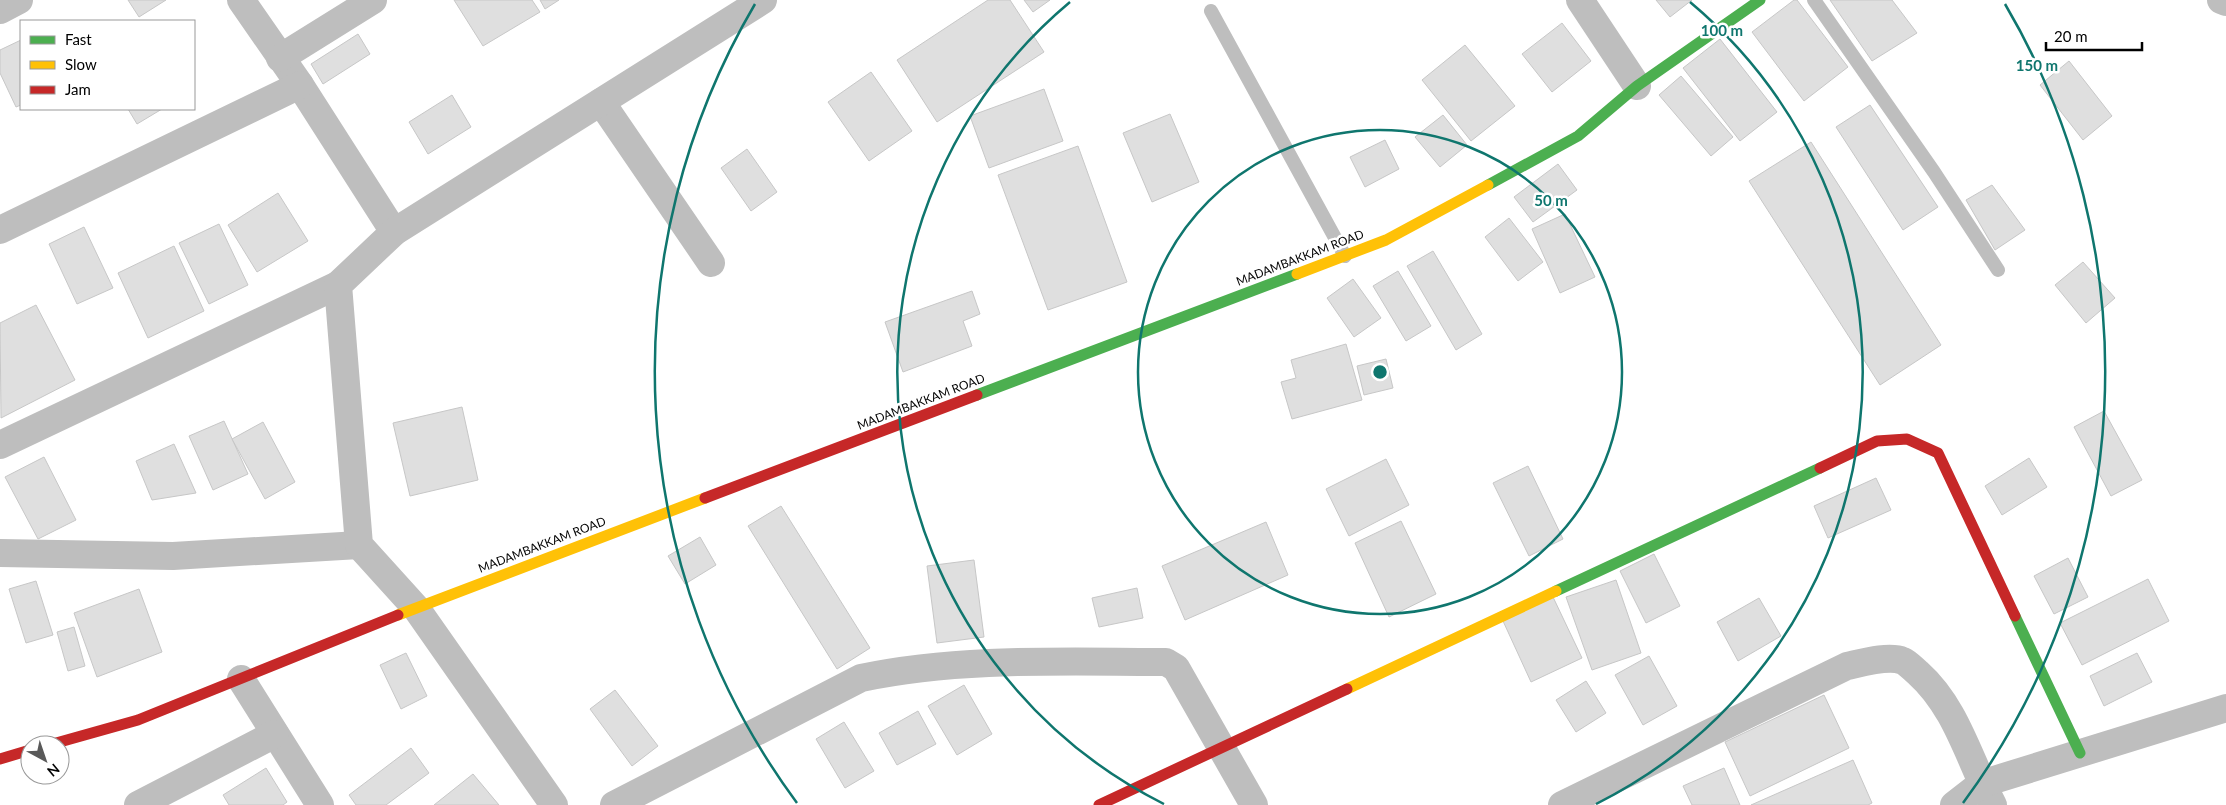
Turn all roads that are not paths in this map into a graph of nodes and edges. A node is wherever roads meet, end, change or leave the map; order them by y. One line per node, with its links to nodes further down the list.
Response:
1 (19, 0): 10 (street)
2 (240, 0): 12 (street)
3 (373, 0): 12 (street)
4 (763, 0): 15 (street)
5 (1580, 0): 14 (street)
6 (1760, 0): 14 (street, MADAMBAKKAM ROAD)
7 (1814, 0): 20 (lane)
8 (2221, 0): 9 (street)
9 (2226, 2)
10 (0, 10)
11 (1211, 11): 18 (lane)
12 (280, 58): 13 (street)
13 (300, 86): 16 (street); 17 (street)
14 (1637, 86): 18 (street, MADAMBAKKAM ROAD)
15 (601, 102): 17 (street); 19 (street)
16 (0, 230)
17 (394, 232): 21 (street)
18 (1345, 256): 25 (street, MADAMBAKKAM ROAD)
19 (711, 263)
20 (1998, 270)
21 (338, 286): 22 (street); 23 (street)
22 (0, 445)
23 (359, 545): 24 (street); 25 (street)
24 (0, 553)
25 (416, 608): 26 (street, MADAMBAKKAM ROAD); 37 (street)
26 (241, 680): 28 (street); 29 (street, MADAMBAKKAM ROAD)
27 (2226, 708): 31 (street)
28 (275, 734): 35 (street); 36 (street)
29 (70, 739)
30 (1223, 748): 31 (street); 38 (street); 39 (street); 40 (street)
31 (2080, 752): 34 (street)
32 (20, 753): 33 (street)
33 (0, 759)
34 (1987, 795): 41 (street); 42 (street)
35 (138, 805)
36 (320, 805)
37 (554, 805)
38 (614, 805)
39 (1099, 805)
40 (1254, 805)
41 (1562, 805)
42 (1954, 805)

